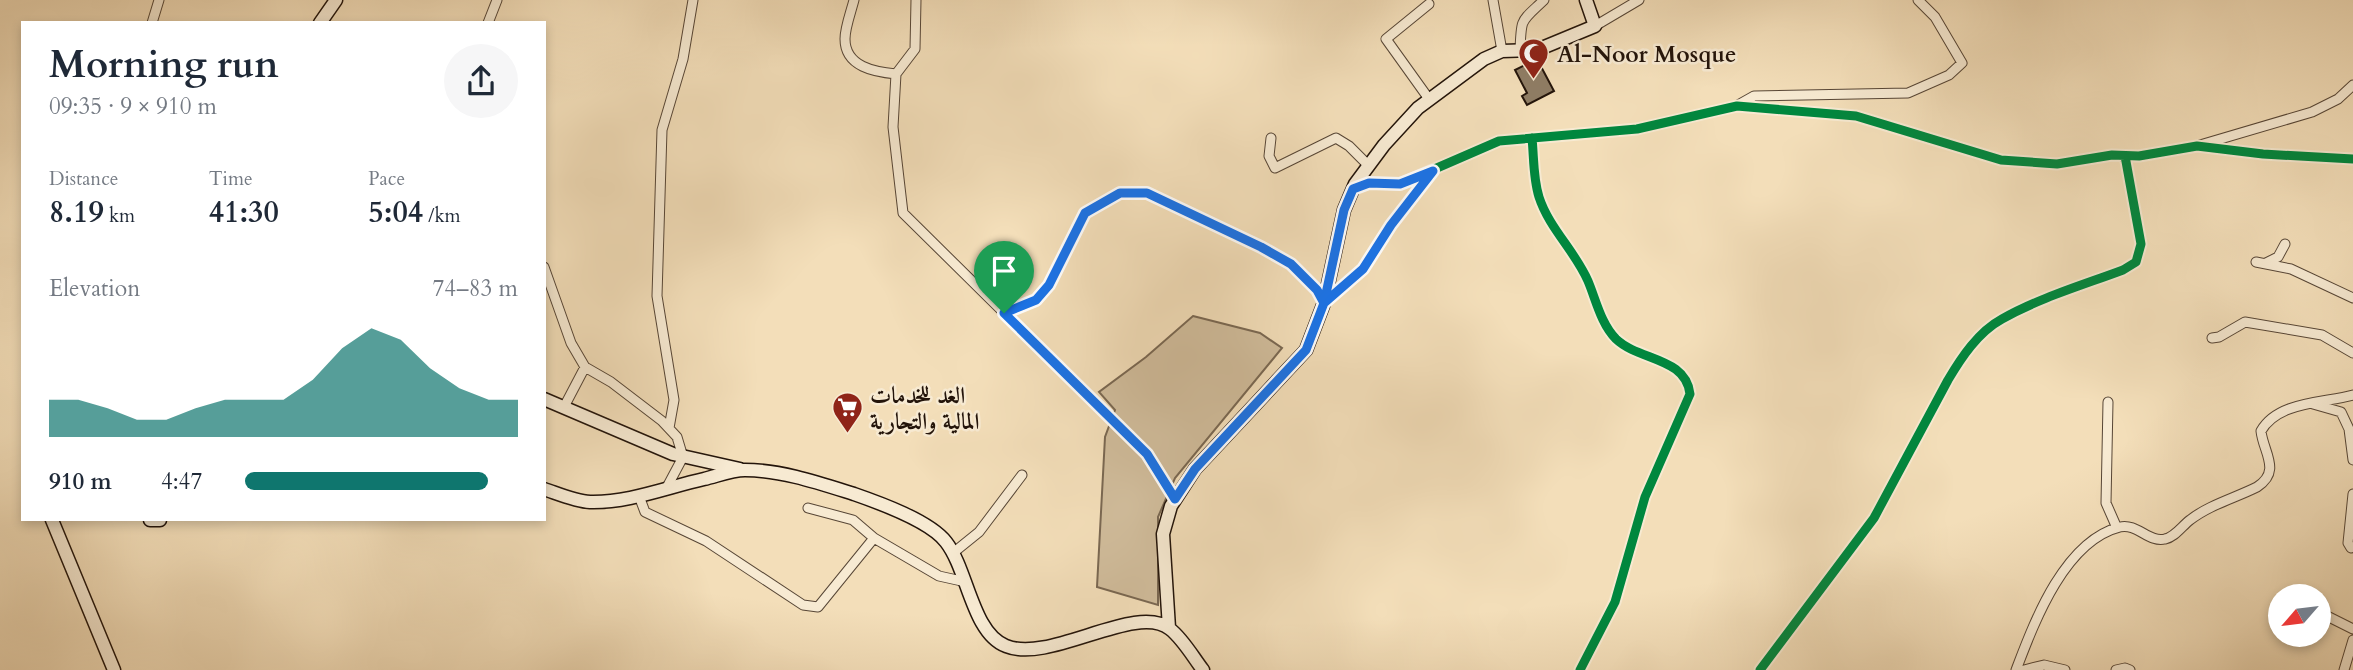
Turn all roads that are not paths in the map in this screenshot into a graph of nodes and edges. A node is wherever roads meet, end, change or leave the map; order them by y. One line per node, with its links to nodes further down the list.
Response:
1 (159, 0): 13 (street)
2 (336, 0): 14 (street)
3 (498, 0): 15 (street)
4 (693, 0): 44 (street)
5 (854, 0): 19 (street)
6 (916, 0): 19 (street)
7 (1493, 0): 17 (street)
8 (1544, 0): 18 (street)
9 (1586, 0): 16 (street)
10 (1639, 0): 16 (street)
11 (1918, 0): 22 (street)
12 (1429, 5): 21 (street)
13 (153, 21)
14 (321, 21)
15 (489, 21)
16 (1595, 26): 18 (street)
17 (1502, 51): 18 (street); 21 (street)
18 (1520, 51)
19 (896, 74): 35 (street)
20 (2353, 85): 25 (street)
21 (1429, 99): 28 (street)
22 (1737, 106): 24 (street); 26 (street)
23 (1271, 138): 28 (street)
24 (1532, 138): 29 (street); 67 (street)
25 (2197, 146): 26 (street); 27 (street)
26 (2125, 156): 68 (street)
27 (2353, 159)
28 (1369, 166): 30 (street)
29 (1433, 171): 30 (street); 34 (street)
30 (1353, 189): 34 (street)
31 (2285, 244): 33 (street)
32 (546, 273): 38 (street)
33 (2353, 298)
34 (1324, 303): 35 (street); 53 (street)
35 (1004, 313): 53 (street)
36 (2212, 338): 37 (street)
37 (2353, 353)
38 (585, 367): 43 (street); 44 (street)
39 (2353, 395): 42 (street)
40 (546, 400): 43 (street)
41 (2108, 402): 56 (street)
42 (2310, 403): 46 (street); 56 (street)
43 (564, 407): 45 (street)
44 (669, 428): 45 (street)
45 (683, 457): 47 (street); 49 (street)
46 (2353, 460)
47 (743, 470): 49 (street); 59 (street)
48 (1022, 475): 59 (street)
49 (667, 487): 52 (street)
50 (546, 490): 52 (street)
51 (2353, 494): 58 (street)
52 (639, 495): 57 (street)
53 (1175, 499): 62 (street)
54 (808, 508): 57 (street)
55 (52, 521): 65 (street)
56 (2117, 528): 69 (street)
57 (874, 538): 60 (street)
58 (2351, 548)
59 (953, 553): 60 (street)
60 (966, 582): 62 (street)
61 (2331, 618): 63 (street)
62 (1170, 628): 66 (street)
63 (2353, 629)
64 (2353, 640): 74 (street)
65 (114, 670)
66 (1203, 670)
67 (1580, 670)
68 (1760, 670)
69 (2016, 670)
70 (2024, 670): 71 (street)
71 (2065, 670)
72 (2116, 670): 73 (street)
73 (2130, 670)
74 (2344, 670)

